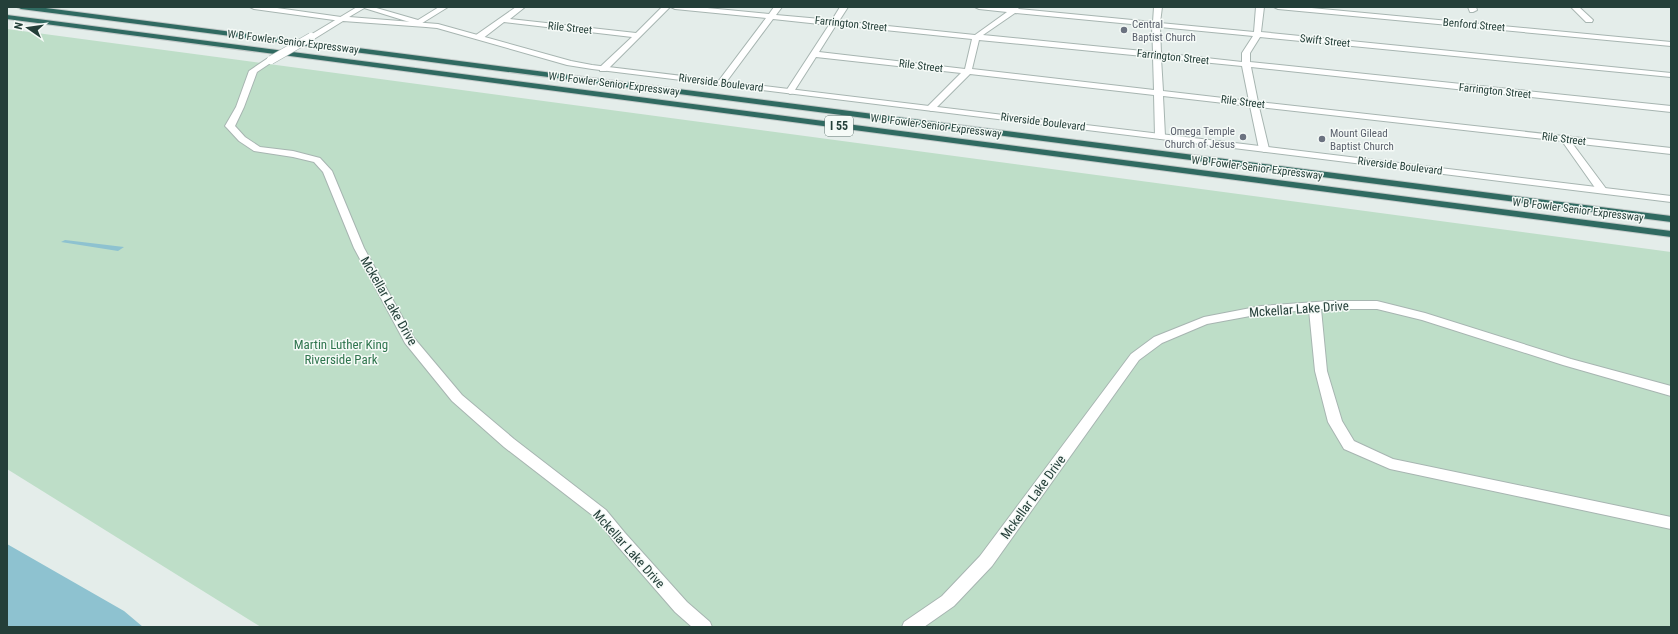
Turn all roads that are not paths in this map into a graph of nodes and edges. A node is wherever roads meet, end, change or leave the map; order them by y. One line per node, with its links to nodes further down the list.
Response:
1 (21, 7): 51 (highway, W B Fowler Senior Expressway / I 55)
2 (254, 7): 16 (street, Riverside Boulevard)
3 (363, 7): 22 (street); 25 (street, Riverside Boulevard)
4 (444, 7): 25 (street)
5 (521, 7): 23 (street)
6 (666, 7): 29 (street)
7 (675, 7): 17 (street, Farrington Street)
8 (778, 7): 21 (street)
9 (844, 7): 26 (street)
10 (979, 7): 18 (street, Swift Street)
11 (1158, 7): 27 (street)
12 (1260, 7): 28 (street)
13 (1278, 7): 20 (street, Benford Street)
14 (1371, 7): 20 (street)
15 (1575, 7): 24 (street)
16 (273, 8): 22 (street, Riverside Boulevard)
17 (707, 9): 21 (street, Farrington Street)
18 (1016, 9): 27 (street, Swift Street); 31 (street)
19 (7, 16): 52 (highway, W B Fowler Senior Expressway / I 55)
20 (1376, 16): 32 (street, Benford Street)
21 (771, 17): 26 (street, Farrington Street); 39 (street)
22 (341, 19): 25 (street, Riverside Boulevard); 56 (street, Mckellar Lake Drive, bridge)
23 (503, 20): 29 (street, Rile Street); 30 (street)
24 (1589, 20)
25 (419, 23): 30 (street, Riverside Boulevard)
26 (834, 23): 31 (street, Farrington Street); 33 (street)
27 (1156, 25): 28 (street, Swift Street); 34 (street)
28 (1257, 35): 35 (street); 38 (street, Swift Street)
29 (637, 36): 36 (street)
30 (479, 37): 36 (street, Riverside Boulevard)
31 (976, 37): 34 (street, Farrington Street); 37 (street)
32 (1671, 44)
33 (814, 54): 37 (street, Rile Street); 40 (street)
34 (1157, 55): 35 (street, Farrington Street); 41 (street)
35 (1246, 65): 42 (street); 44 (street, Farrington Street)
36 (603, 68): 39 (street, Riverside Boulevard)
37 (968, 71): 41 (street, Rile Street); 43 (street)
38 (1671, 75)
39 (721, 83): 40 (street, Riverside Boulevard)
40 (790, 91): 43 (street, Riverside Boulevard)
41 (1158, 92): 42 (street, Rile Street); 45 (street)
42 (1255, 104): 46 (street, Rile Street); 47 (street)
43 (931, 108): 45 (street, Riverside Boulevard)
44 (1671, 109)
45 (1160, 136): 47 (street, Riverside Boulevard)
46 (1565, 139): 48 (street, Rile Street); 49 (street)
47 (1264, 149): 49 (street, Riverside Boulevard)
48 (1671, 151)
49 (1602, 190): 50 (street, Riverside Boulevard)
50 (1671, 199)
51 (1671, 219)
52 (1671, 234)
53 (1315, 306): 54 (street, Mckellar Lake Drive); 55 (street); 57 (street, Mckellar Lake Drive)
54 (1671, 391)
55 (1671, 523)
56 (704, 627)
57 (910, 627)

